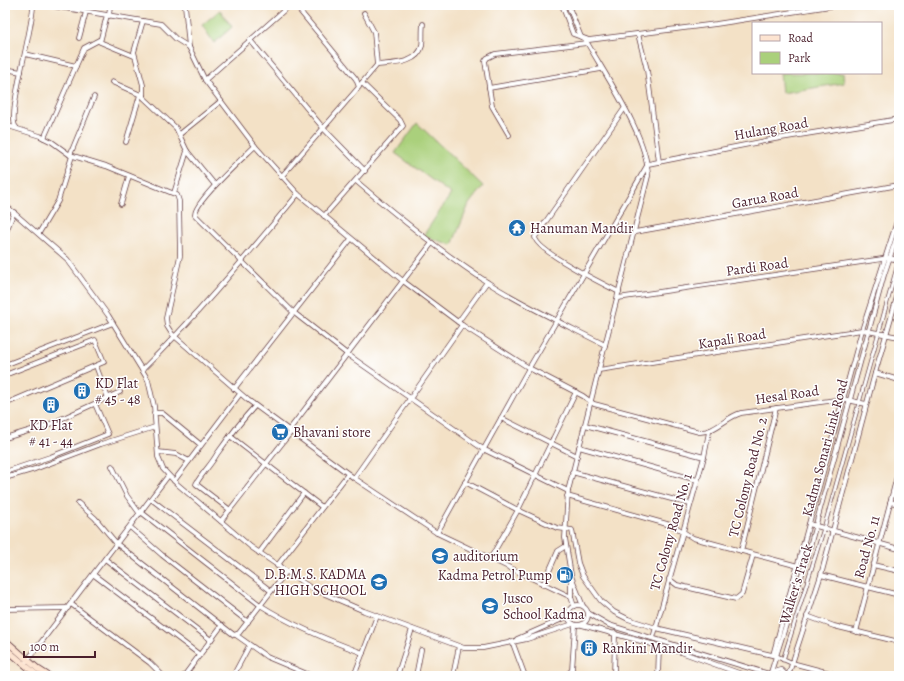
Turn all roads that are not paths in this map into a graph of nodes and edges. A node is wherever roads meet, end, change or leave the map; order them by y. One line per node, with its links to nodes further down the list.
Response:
1 (33, 5): 22 (street)
2 (47, 5): 10 (street)
3 (110, 5): 12 (street)
4 (185, 5): 21 (street)
5 (290, 5): 19 (street)
6 (294, 5): 31 (street)
7 (562, 5): 16 (street)
8 (568, 5): 16 (street)
9 (837, 5): 15 (street)
10 (86, 12): 12 (street); 17 (street)
11 (364, 14): 24 (street)
12 (108, 15): 13 (street); 18 (street)
13 (143, 21): 21 (street); 23 (street)
14 (423, 24): 24 (street)
15 (638, 34): 20 (street); 48 (street)
16 (581, 37): 20 (street)
17 (79, 38)
18 (99, 40): 23 (street); 25 (street)
19 (250, 40): 29 (street); 40 (street)
20 (586, 41): 27 (street); 32 (street)
21 (188, 47): 29 (street)
22 (25, 54): 25 (street); 28 (street)
23 (134, 56): 33 (street)
24 (377, 65): 31 (street)
25 (76, 66): 43 (street)
26 (5, 69): 28 (street)
27 (601, 69): 32 (street); 36 (street)
28 (21, 72): 39 (street)
29 (205, 80): 35 (street)
30 (112, 82): 33 (street)
31 (360, 85): 40 (street); 50 (street)
32 (489, 88): 42 (street)
33 (142, 96): 41 (street); 44 (street)
34 (94, 97): 47 (street)
35 (221, 101): 41 (street); 45 (street)
36 (624, 109): 49 (street); 73 (street)
37 (899, 119): 48 (street, Hulang Road)
38 (5, 125): 39 (street)
39 (16, 127): 43 (street)
40 (324, 129): 50 (street); 52 (street)
41 (180, 134): 46 (street)
42 (509, 136)
43 (44, 138): 47 (street)
44 (126, 142)
45 (255, 146): 52 (street); 54 (street)
46 (187, 151): 54 (street); 56 (street)
47 (71, 156): 51 (street); 65 (street)
48 (659, 162): 49 (street, Hulang Road)
49 (648, 164): 64 (street); 73 (street)
50 (365, 170): 53 (street)
51 (129, 176): 56 (street); 58 (street)
52 (281, 177): 57 (street)
53 (356, 181): 62 (street); 68 (street)
54 (215, 185): 72 (street)
55 (899, 185): 64 (street, Garua Road)
56 (174, 193): 88 (street)
57 (298, 194): 62 (street); 72 (street)
58 (121, 204)
59 (5, 205): 60 (street)
60 (14, 212): 65 (street); 66 (street)
61 (899, 214): 70 (street)
62 (324, 216): 67 (street)
63 (899, 230): 69 (street, Kadma Sonari Link Road)
64 (635, 232): 77 (street)
65 (39, 233): 81 (street)
66 (5, 234)
67 (351, 239): 74 (street); 79 (street)
68 (432, 242): 74 (street); 75 (street)
69 (889, 258): 70 (street, Pardi Road); 71 (street, Pardi Road); 84 (street, Kadma Sonari Link Road)
70 (884, 259): 78 (street, Pardi Road); 83 (street)
71 (899, 260): 85 (street, Walker's Track)
72 (241, 262): 79 (street); 88 (street)
73 (583, 273): 77 (street); 80 (street)
74 (403, 281): 82 (street); 90 (street)
75 (487, 282): 80 (street); 82 (street)
76 (899, 290): 86 (street, Kadma Sonari Link Road)
77 (619, 292): 78 (street)
78 (618, 298): 89 (street)
79 (293, 312): 90 (street); 99 (street)
80 (556, 320): 89 (street); 93 (street)
81 (113, 323): 91 (street); 94 (street)
82 (460, 323): 93 (street); 105 (street)
83 (862, 330): 84 (street, Kapali Road); 95 (street, Kapali Road); 104 (street)
84 (869, 330): 85 (street, Kapali Road); 106 (street, Kadma Sonari Link Road)
85 (878, 332): 86 (street, Kapali Road); 108 (street, Walker's Track)
86 (886, 333): 87 (street, Kapali Road); 96 (street, Kadma Sonari Link Road)
87 (899, 337)
88 (175, 338): 94 (street); 99 (street)
89 (605, 345): 95 (street)
90 (346, 354): 105 (street); 118 (street)
91 (5, 365)
92 (96, 366): 97 (street); 103 (street); 109 (street)
93 (529, 368): 101 (street); 115 (street)
94 (142, 370): 114 (street)
95 (599, 370): 107 (street)
96 (875, 373): 98 (street); 111 (street, Kadma Sonari Link Road)
97 (5, 375)
98 (899, 380)
99 (234, 389): 102 (street)
100 (120, 392): 103 (street)
101 (576, 392): 107 (street); 122 (street)
102 (240, 394): 112 (street); 123 (street)
103 (108, 398): 110 (street)
104 (843, 398): 106 (street); 113 (street, Hesal Road); 156 (street)
105 (409, 399): 125 (street); 139 (street)
106 (849, 401): 108 (street); 157 (street, Kadma Sonari Link Road)
107 (590, 402): 116 (street); 119 (street)
108 (858, 403): 111 (street); 159 (street, Walker's Track)
109 (5, 404)
110 (95, 404): 121 (street); 133 (street)
111 (866, 404): 162 (street, Kadma Sonari Link Road)
112 (255, 406): 118 (street); 120 (street)
113 (776, 408): 119 (street, Hesal Road); 168 (street, TC Colony Road No. 2)
114 (154, 413): 117 (street); 123 (street)
115 (501, 418): 122 (street); 125 (street)
116 (585, 425): 124 (street); 128 (street)
117 (155, 427): 126 (street); 138 (street)
118 (290, 431): 130 (street); 135 (street)
119 (709, 432): 128 (street, TC Colony Road No. 1)
120 (230, 436): 130 (street); 152 (street)
121 (5, 438)
122 (550, 443): 127 (street); 136 (street)
123 (201, 445): 129 (street)
124 (579, 447): 127 (street); 140 (street)
125 (484, 449): 136 (street); 142 (street)
126 (158, 452): 129 (street); 137 (street)
127 (577, 456): 134 (street)
128 (704, 457): 140 (street, TC Colony Road No. 1)
129 (189, 461): 141 (street)
130 (267, 465): 144 (street); 152 (street)
131 (112, 466): 154 (street)
132 (899, 469): 147 (street, Road No. 11)
133 (5, 472)
134 (572, 472): 143 (street); 149 (street)
135 (348, 474): 139 (street); 151 (street)
136 (535, 475): 143 (street); 153 (street)
137 (168, 476): 141 (street); 146 (street)
138 (5, 478)
139 (354, 478): 163 (street)
140 (697, 480): 149 (street, TC Colony Road No. 1)
141 (174, 481): 155 (street)
142 (465, 482): 153 (street); 163 (street)
143 (568, 491): 145 (street)
144 (304, 493): 151 (street); 169 (street)
145 (567, 496): 160 (street); 161 (street)
146 (151, 499): 154 (street); 184 (street)
147 (890, 502): 150 (street); 165 (street, Road No. 11)
148 (78, 503): 164 (street)
149 (690, 504): 161 (street, TC Colony Road No. 1)
150 (899, 504)
151 (322, 507): 174 (street)
152 (230, 510): 155 (street)
153 (518, 510): 160 (street); 172 (street)
154 (140, 513): 158 (street); 188 (street)
155 (221, 521): 169 (street)
156 (810, 524): 157 (street); 175 (street)
157 (816, 525): 159 (street); 218 (street, Kadma Sonari Link Road)
158 (130, 527): 164 (street); 197 (street)
159 (824, 528): 162 (street); 220 (street, Walker's Track)
160 (565, 529): 166 (street); 201 (street)
161 (682, 531): 168 (street); 181 (street, TC Colony Road No. 1)
162 (832, 531): 165 (street); 180 (street, Kadma Sonari Link Road)
163 (437, 533): 172 (street)
164 (117, 544): 171 (street); 199 (street)
165 (879, 544): 167 (street); 173 (street, Road No. 11)
166 (566, 546): 179 (street); 182 (street)
167 (899, 549)
168 (741, 551): 170 (street)
169 (259, 553): 174 (street)
170 (753, 555): 175 (street); 181 (street)
171 (105, 559): 178 (street); 208 (street)
172 (490, 560): 182 (street)
173 (873, 565): 176 (street); 183 (street, Road No. 11)
174 (277, 566): 177 (street)
175 (798, 566): 218 (street)
176 (899, 571)
177 (286, 572): 184 (street); 194 (street)
178 (94, 575): 187 (street); 217 (street)
179 (571, 575): 186 (street); 190 (street)
180 (821, 575): 183 (street); 195 (street, Kadma Sonari Link Road)
181 (669, 579): 201 (street, TC Colony Road No. 1)
182 (543, 585): 186 (street)
183 (868, 587): 185 (street); 203 (street, Road No. 11)
184 (271, 591): 188 (street)
185 (899, 595)
186 (571, 597): 189 (street)
187 (71, 604): 191 (street); 226 (street)
188 (260, 605): 197 (street); 216 (street)
189 (574, 606): 190 (street); 196 (street)
190 (582, 606): 193 (street)
191 (68, 608): 192 (street); 219 (street)
192 (5, 610)
193 (588, 613): 198 (street); 206 (street)
194 (377, 616): 202 (street); 216 (street)
195 (807, 616): 203 (street); 221 (street, Kadma Sonari Link Road)
196 (567, 617): 200 (street); 209 (street)
197 (248, 622): 205 (street)
198 (582, 624): 200 (street); 204 (street)
199 (222, 625): 205 (street); 208 (street)
200 (574, 625): 209 (street); 235 (street)
201 (656, 628): 206 (street, TC Colony Road No. 1); 218 (street)
202 (412, 629): 212 (street); 231 (street)
203 (856, 632): 210 (street)
204 (615, 633): 213 (street); 236 (street)
205 (236, 635): 211 (street)
206 (653, 638): 223 (street)
207 (5, 640): 219 (main road)
208 (211, 640): 217 (street)
209 (514, 641): 212 (street); 234 (street)
210 (899, 642)
211 (249, 646): 228 (street); 229 (street)
212 (459, 646): 233 (street)
213 (659, 646): 237 (street); 238 (street)
214 (5, 648): 222 (main road)
215 (422, 650): 232 (street)
216 (363, 653): 230 (street)
217 (200, 655): 227 (street)
218 (774, 656): 220 (street); 223 (street, Kadma Sonari Link Road)
219 (28, 660): 222 (street); 225 (main road)
220 (783, 660): 221 (street)
221 (792, 663): 239 (street, Kadma Sonari Link Road); 240 (street)
222 (23, 665): 224 (main road)
223 (769, 674): 239 (street)
224 (38, 676)
225 (49, 676)
226 (163, 676)
227 (184, 676)
228 (233, 676)
229 (312, 676)
230 (354, 676)
231 (397, 676)
232 (416, 676)
233 (453, 676)
234 (525, 676)
235 (566, 676)
236 (614, 676)
237 (658, 676)
238 (747, 676)
239 (788, 676)
240 (841, 676)

